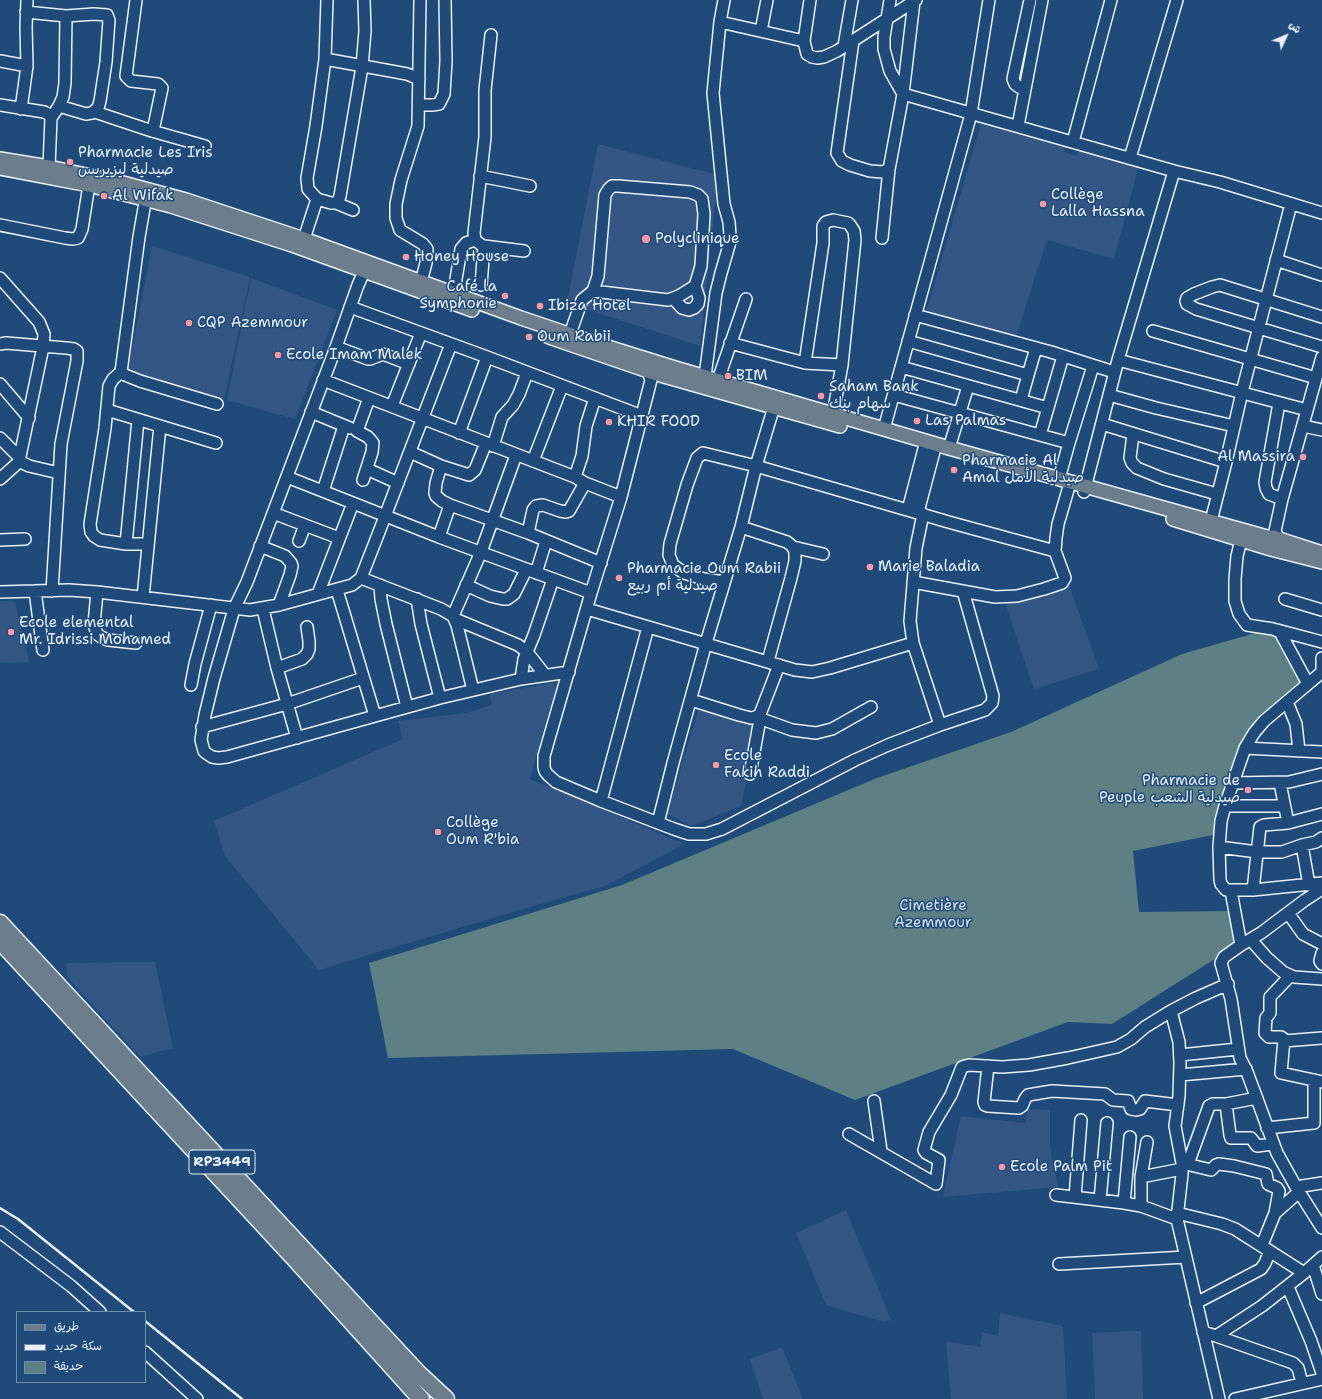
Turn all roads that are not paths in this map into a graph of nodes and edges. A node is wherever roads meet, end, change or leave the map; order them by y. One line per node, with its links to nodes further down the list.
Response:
1 (27, 0): 18 (street)
2 (136, 0): 43 (street)
3 (328, 0): 28 (street)
4 (364, 0): 31 (street)
5 (420, 0): 32 (street)
6 (444, 0): 36 (street)
7 (724, 0): 21 (street)
8 (767, 0): 24 (street)
9 (810, 0): 26 (street)
10 (852, 0): 27 (street)
11 (890, 0): 20 (street)
12 (989, 0): 40 (street)
13 (1030, 0): 22 (street)
14 (1042, 0): 23 (street)
15 (1111, 0): 44 (street)
16 (1178, 0): 47 (street)
17 (915, 1): 20 (street); 34 (street)
18 (26, 12): 19 (street); 30 (street)
19 (66, 16): 37 (street); 39 (street)
20 (887, 18): 27 (street); 34 (street)
21 (720, 22): 24 (street); 108 (street)
22 (1025, 24): 23 (street); 33 (street)
23 (1037, 26): 33 (street)
24 (762, 31): 26 (street)
25 (491, 36): 52 (street)
26 (804, 41): 27 (street)
27 (848, 43): 50 (street)
28 (325, 59): 31 (street); 56 (street)
29 (0, 61): 30 (street)
30 (27, 66): 38 (street)
31 (362, 67): 32 (street); 57 (street)
32 (419, 79): 36 (street)
33 (1025, 88): 42 (street)
34 (903, 94): 40 (street); 50 (street)
35 (0, 105): 38 (street)
36 (419, 105): 70 (street)
37 (59, 106): 39 (street); 41 (street)
38 (21, 109): 41 (street)
39 (94, 112): 43 (street)
40 (971, 114): 42 (street); 79 (street)
41 (52, 116): 48 (street)
42 (1018, 126): 44 (street)
43 (152, 131): 45 (street)
44 (1073, 142): 47 (street)
45 (205, 146)
46 (0, 158): 48 (main road)
47 (1130, 158): 51 (street)
48 (49, 167): 55 (main road)
49 (0, 168): 53 (main road)
50 (889, 170): 62 (street)
51 (1174, 171): 58 (street); 97 (street)
52 (480, 176): 54 (street); 64 (street)
53 (89, 185): 55 (main road); 61 (street)
54 (530, 186)
55 (147, 194): 63 (main road); 67 (main road); 104 (street)
56 (317, 199): 57 (street); 63 (street)
57 (336, 203): 59 (street)
58 (1291, 204): 60 (street); 66 (street)
59 (353, 210)
60 (1322, 213)
61 (0, 225)
62 (882, 238)
63 (304, 239): 67 (main road)
64 (479, 243): 65 (street); 71 (street); 74 (street)
65 (524, 251)
66 (1276, 260): 68 (street); 77 (street)
67 (366, 267): 70 (main road); 78 (street); 84 (main road)
68 (1322, 275)
69 (0, 278): 89 (street)
70 (421, 282): 74 (main road)
71 (481, 285)
72 (695, 286): 73 (street); 75 (street); 75 (street)
73 (593, 291): 75 (street); 84 (street)
74 (455, 294): 84 (main road)
75 (673, 298)
76 (746, 299): 87 (street)
77 (1266, 300): 80 (street); 81 (street); 81 (street)
78 (350, 307): 83 (street); 90 (street)
79 (915, 315): 86 (street); 92 (street)
80 (1322, 317)
81 (1259, 327): 91 (street); 95 (street)
82 (1153, 331): 95 (street)
83 (421, 333): 88 (street); 99 (street)
84 (565, 336): 103 (main road)
85 (2, 340): 89 (street)
86 (908, 341): 102 (street); 107 (street)
87 (730, 343): 98 (street); 111 (street)
88 (451, 344): 94 (street); 133 (street)
89 (43, 347): 132 (street); 159 (street)
90 (336, 347): 99 (street); 110 (street)
91 (1322, 347)
92 (1036, 348): 93 (street); 107 (street)
93 (1063, 356): 101 (street); 125 (street)
94 (487, 357): 105 (street); 143 (street)
95 (1251, 358): 109 (street); 115 (street)
96 (1322, 358): 109 (street)
97 (1118, 360): 106 (street); 115 (street)
98 (805, 363): 100 (street); 100 (street)
99 (409, 364): 124 (street)
100 (842, 366): 130 (street)
101 (1093, 366): 106 (street); 148 (street)
102 (901, 367): 114 (street); 116 (street)
103 (653, 370): 108 (main road); 121 (main road); 131 (street)
104 (121, 372): 123 (street); 126 (street)
105 (527, 372): 113 (street); 149 (street)
106 (1114, 372): 117 (street)
107 (1028, 375): 120 (street)
108 (705, 376): 111 (main road)
109 (1316, 378): 127 (street)
110 (323, 380): 118 (street); 128 (street)
111 (718, 380): 121 (main road)
112 (0, 384): 132 (street)
113 (562, 386): 119 (street); 155 (street)
114 (968, 386): 120 (street); 129 (street)
115 (1242, 392): 122 (street); 138 (street)
116 (894, 395): 129 (street); 140 (street)
117 (1109, 395): 135 (street); 138 (street)
118 (369, 398): 124 (street); 142 (street)
119 (595, 398): 131 (street); 161 (street)
120 (1021, 400): 125 (street)
121 (775, 402): 130 (main road); 150 (main road); 158 (street)
122 (1279, 403): 127 (street); 170 (street)
123 (217, 404)
124 (392, 406): 133 (street)
125 (1048, 408): 145 (street)
126 (107, 410): 134 (street); 189 (street)
127 (1307, 410): 139 (street)
128 (311, 412): 137 (street); 160 (street)
129 (960, 413): 145 (street); 151 (street)
130 (833, 414): 140 (main road)
131 (642, 416): 169 (street)
132 (29, 418): 154 (street)
133 (422, 418): 143 (street); 152 (street)
134 (138, 420): 136 (street); 189 (street)
135 (1102, 424): 144 (street); 166 (street)
136 (160, 426): 147 (street); 190 (street)
137 (344, 426): 142 (street); 167 (street)
138 (1234, 426): 156 (street)
139 (1303, 426): 141 (street); 170 (street)
140 (884, 429): 150 (main road)
141 (1322, 430)
142 (357, 431): 165 (street)
143 (459, 433): 149 (street)
144 (1133, 434): 156 (street); 168 (street)
145 (1040, 435): 148 (street)
146 (0, 438): 154 (street)
147 (216, 443)
148 (1069, 443): 164 (street)
149 (489, 445): 153 (street); 157 (street)
150 (930, 446): 151 (main road); 164 (main road); 174 (street)
151 (950, 448): 164 (main road)
152 (410, 452): 157 (street); 165 (street)
153 (516, 455): 155 (street); 176 (street)
154 (20, 459): 159 (street); 162 (street)
155 (533, 461): 161 (street)
156 (1226, 462): 168 (street)
157 (441, 466): 172 (street)
158 (756, 466): 174 (street); 179 (street); 202 (street)
159 (59, 473): 208 (street)
160 (287, 477): 167 (street); 173 (street)
161 (575, 477): 163 (street)
162 (0, 479)
163 (585, 483): 169 (street); 180 (street)
164 (1066, 483): 166 (main road); 193 (street)
165 (398, 484): 175 (street)
166 (1085, 489): 177 (main road); 185 (main road)
167 (323, 491): 171 (street)
168 (1217, 494): 177 (street)
169 (621, 497): 198 (street)
170 (1282, 499): 188 (street)
171 (353, 503): 175 (street); 182 (street)
172 (450, 505): 176 (street); 181 (street)
173 (273, 512): 178 (street); 191 (street)
174 (916, 512): 193 (street); 203 (street)
175 (386, 516): 181 (street); 200 (street)
176 (493, 520): 180 (street); 194 (street)
177 (1211, 520): 188 (main road)
178 (305, 525): 182 (street); 186 (street)
179 (741, 527): 192 (street); 202 (street)
180 (528, 533): 187 (street)
181 (439, 537): 194 (street)
182 (340, 538): 213 (street)
183 (25, 539): 184 (street)
184 (0, 540)
185 (1241, 540): 188 (main road); 226 (street)
186 (299, 541)
187 (546, 541): 198 (street); 199 (street)
188 (1272, 541): 195 (main road); 197 (main road)
189 (126, 544): 190 (street)
190 (148, 544): 214 (street)
191 (260, 546): 218 (street); 219 (street)
192 (793, 548): 196 (street); 234 (street)
193 (1055, 551): 209 (street)
194 (481, 552): 199 (street); 205 (street)
195 (1322, 553)
196 (823, 554)
197 (1322, 562)
198 (601, 563): 212 (street)
199 (531, 571): 201 (street); 205 (street)
200 (361, 578): 204 (street); 206 (street)
201 (553, 579): 212 (street); 232 (street)
202 (724, 582): 229 (street)
203 (913, 582): 209 (street); 230 (street)
204 (380, 585): 215 (street); 249 (street)
205 (466, 585): 223 (street)
206 (336, 590): 213 (street); 239 (street)
207 (35, 591): 208 (street); 210 (street); 231 (street)
208 (52, 591): 211 (street)
209 (962, 591): 252 (street)
210 (0, 592)
211 (97, 592): 214 (street); 228 (street)
212 (591, 593): 221 (street)
213 (318, 594): 218 (street)
214 (143, 597): 217 (street)
215 (417, 599): 223 (street); 244 (street)
216 (1285, 599): 222 (street)
217 (211, 605): 219 (street); 242 (street)
218 (279, 605): 220 (street)
219 (234, 609): 220 (street); 253 (street)
220 (263, 609): 235 (street)
221 (587, 609): 225 (street); 236 (street)
222 (1322, 610)
223 (454, 618): 232 (street); 243 (street)
224 (307, 626): 235 (street)
225 (648, 627): 229 (street); 262 (street)
226 (1277, 630): 227 (street); 241 (street)
227 (1322, 642)
228 (136, 643)
229 (706, 643): 234 (street); 245 (street)
230 (913, 643): 234 (street); 252 (street)
231 (43, 650)
232 (527, 652): 238 (street); 240 (street)
233 (1322, 658): 237 (street)
234 (774, 663): 251 (street)
235 (277, 668): 247 (street)
236 (569, 672): 238 (street); 262 (street)
237 (1322, 672): 241 (street)
238 (545, 675): 240 (street)
239 (363, 678): 247 (street); 250 (street)
240 (521, 679): 243 (street)
241 (1308, 684): 246 (street)
242 (192, 685)
243 (473, 690): 244 (street)
244 (440, 698): 249 (street)
245 (691, 700): 251 (street); 266 (street)
246 (1287, 702): 255 (street); 256 (street)
247 (287, 704): 253 (street); 254 (street)
248 (871, 706): 251 (street)
249 (406, 707): 250 (street)
250 (375, 716): 254 (street)
251 (758, 718): 258 (street)
252 (940, 725): 266 (street)
253 (202, 727): 254 (street)
254 (297, 738)
255 (1245, 748): 256 (street); 260 (street)
256 (1299, 751): 257 (street)
257 (1322, 752)
258 (750, 774)
259 (1322, 774): 261 (street)
260 (1233, 783): 261 (street); 263 (street)
261 (1280, 783): 264 (street)
262 (601, 801): 266 (street)
263 (1225, 806): 264 (street); 270 (street)
264 (1284, 806): 267 (street)
265 (1322, 814): 267 (street)
266 (658, 823)
267 (1288, 823): 271 (street)
268 (1322, 838): 269 (street)
269 (1302, 845): 271 (street); 272 (street)
270 (1219, 847): 271 (street); 275 (street)
271 (1257, 852): 274 (street)
272 (1309, 885): 273 (street); 274 (street)
273 (1322, 888): 276 (street)
274 (1253, 890): 275 (street)
275 (1231, 891): 281 (street)
276 (1288, 913): 278 (street); 280 (street)
277 (0, 923): 340 (highway, RP3449)
278 (1251, 940): 281 (street); 284 (street)
279 (0, 941): 339 (highway, RP3449)
280 (1322, 944)
281 (1241, 946): 286 (street)
282 (1322, 953): 283 (street)
283 (1322, 964)
284 (1290, 976): 285 (street); 289 (street)
285 (1322, 979)
286 (1228, 984): 287 (street); 290 (street)
287 (1171, 1011): 291 (street); 292 (street)
288 (1322, 1038): 289 (street)
289 (1284, 1041): 295 (street)
290 (1238, 1049): 291 (street); 293 (street)
291 (1180, 1055): 294 (street)
292 (988, 1066): 299 (street); 308 (street)
293 (1246, 1069): 294 (street); 296 (street)
294 (1180, 1075): 299 (street)
295 (1318, 1081): 302 (street)
296 (1257, 1098): 298 (street); 303 (street)
297 (874, 1101): 308 (street)
298 (1226, 1104): 307 (street); 309 (street)
299 (1178, 1105): 309 (street)
300 (1081, 1120): 314 (street)
301 (1107, 1123): 315 (street)
302 (1318, 1123): 303 (street)
303 (1267, 1128): 307 (street)
304 (849, 1134): 308 (street)
305 (1130, 1137): 316 (street)
306 (1147, 1142): 310 (street)
307 (1273, 1144): 312 (street)
308 (881, 1152)
309 (1184, 1166): 310 (street); 318 (street); 319 (street)
310 (1141, 1177): 317 (street)
311 (1322, 1183): 312 (street)
312 (1297, 1190): 318 (street); 320 (street)
313 (1056, 1195): 314 (street)
314 (1075, 1197): 315 (street)
315 (1100, 1200): 316 (street)
316 (1124, 1203): 317 (street)
317 (1141, 1206): 319 (street)
318 (1275, 1213): 322 (street)
319 (1177, 1216): 322 (street); 323 (street)
320 (1322, 1228)
321 (0, 1232): 331 (street)
322 (1266, 1248): 327 (street); 330 (street)
323 (1186, 1257): 325 (street); 330 (street)
324 (1322, 1257): 326 (street)
325 (1059, 1264)
326 (1313, 1265): 327 (street); 329 (street)
327 (1304, 1273): 328 (street)
328 (1288, 1287): 333 (street); 335 (street)
329 (1322, 1294)
330 (1196, 1303): 332 (street)
331 (99, 1311)
332 (1203, 1332): 333 (street); 341 (street)
333 (1216, 1336): 337 (street)
334 (146, 1353): 338 (street)
335 (1322, 1372)
336 (1322, 1379): 337 (street)
337 (1302, 1384): 342 (street)
338 (197, 1399)
339 (421, 1399)
340 (446, 1399)
341 (1218, 1399)
342 (1235, 1399)

